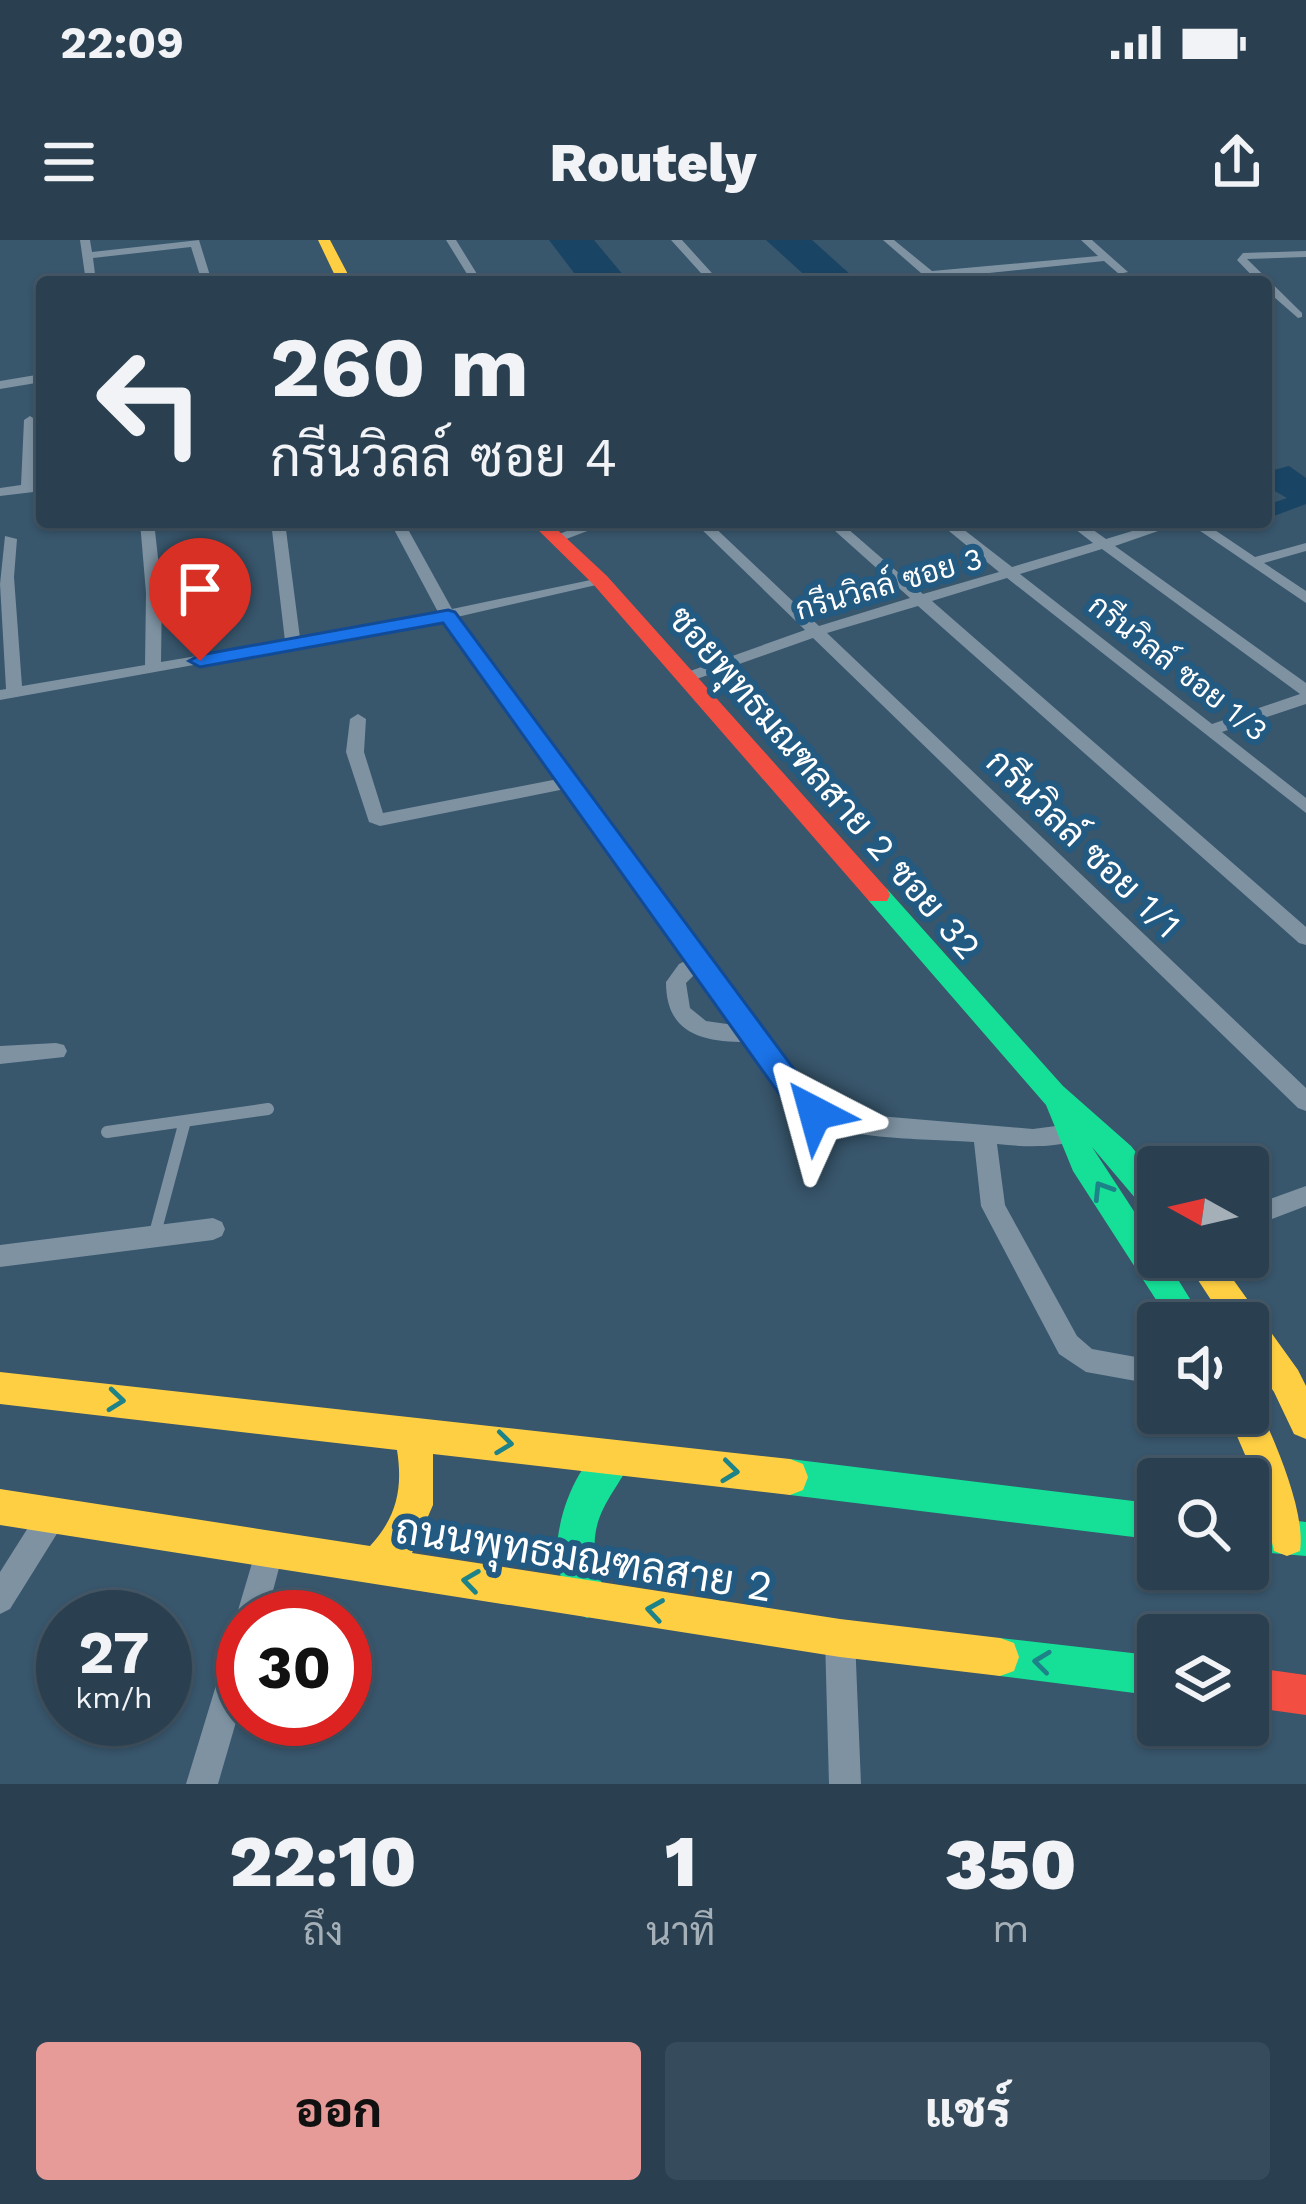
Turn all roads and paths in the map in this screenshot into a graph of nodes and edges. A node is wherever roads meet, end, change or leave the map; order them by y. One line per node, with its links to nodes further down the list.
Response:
1 (86, 240): 10 (street)
2 (310, 240): 15 (street)
3 (325, 240): 16 (street)
4 (451, 240): 17 (street)
5 (676, 240): 18 (street)
6 (888, 240): 19 (street)
7 (1086, 240): 11 (street)
8 (194, 242): 10 (street); 14 (street)
9 (1306, 254): 20 (street)
10 (87, 256): 13 (street)
11 (1106, 258): 12 (street); 19 (street)
12 (1123, 272)
13 (90, 276)
14 (205, 276)
15 (327, 276)
16 (342, 276)
17 (473, 276)
18 (709, 276)
19 (931, 276)
20 (1258, 276)
21 (1272, 290): 22 (street)
22 (1298, 316)
23 (36, 379): 24 (street)
24 (0, 385)
25 (30, 420): 26 (street)
26 (35, 488): 27 (street)
27 (0, 492)
28 (148, 528): 49 (street)
29 (279, 528): 48 (street)
30 (400, 528): 46 (street)
31 (707, 528): 47 (street, กรีนวิลล์ ซอย 1/1)
32 (839, 528): 45 (street)
33 (953, 528): 42 (street, กรีนวิลล์ ซอย 1/3)
34 (1081, 528): 39 (street)
35 (1157, 528): 39 (street, กรีนวิลล์ ซอย 3)
36 (1204, 528): 41 (street)
37 (548, 530): 43 (street, ซอยพุทธมณฑลสาย 2 ซอย 32)
38 (10, 539): 51 (street)
39 (1104, 544): 42 (street, กรีนวิลล์ ซอย 3); 52 (street)
40 (1306, 547): 41 (street)
41 (1252, 562): 44 (street)
42 (1013, 575): 45 (street, กรีนวิลล์ ซอย 3); 54 (street, กรีนวิลล์ ซอย 1/3)
43 (600, 580): 46 (street); 50 (street, ซอยพุทธมณฑลสาย 2 ซอย 32)
44 (1306, 598)
45 (924, 600): 47 (street, กรีนวิลล์ ซอย 3); 57 (street)
46 (448, 616): 48 (street); 55 (street)
47 (815, 632): 50 (street, กรีนวิลล์ ซอย 3); 63 (street, กรีนวิลล์ ซอย 1/1)
48 (293, 644): 49 (street)
49 (153, 669): 51 (street)
50 (685, 678): 62 (street, ซอยพุทธมณฑลสาย 2 ซอย 32)
51 (7, 694)
52 (1306, 694): 54 (street)
53 (358, 719): 55 (street)
54 (1209, 731): 56 (street, กรีนวิลล์ ซอย 1/3)
55 (573, 782): 58 (street)
56 (1306, 807)
57 (1306, 938)
58 (702, 961): 59 (street); 59 (street)
59 (754, 1033): 68 (street)
60 (56, 1051): 61 (street)
61 (0, 1055)
62 (1053, 1094): 67 (street, ซอยพุทธมณฑลสาย 2 ซอย 32); 69 (street, ซอยพุทธมณฑลสาย 2 ซอย 32)
63 (1306, 1102)
64 (268, 1109): 65 (lane)
65 (184, 1121): 66 (lane); 74 (lane)
66 (107, 1132)
67 (1071, 1133): 68 (street); 73 (street, ซอยพุทธมณฑลสาย 2 ซอย 32, one-way to 67)
68 (984, 1135): 77 (street)
69 (1137, 1176)
70 (1306, 1196): 71 (street)
71 (1269, 1210)
72 (213, 1229): 74 (street)
73 (1137, 1232)
74 (154, 1237): 75 (street)
75 (0, 1256)
76 (1269, 1357): 79 (street)
77 (1137, 1369)
78 (0, 1388): 80 (street, one-way to 80)
79 (1306, 1422)
80 (410, 1431): 82 (street, one-way to 82); 88 (street)
81 (1254, 1434): 86 (street)
82 (614, 1458): 85 (street, one-way to 85); 91 (street)
83 (0, 1508): 84 (street, ถนนพุทธมณฑลสาย 2)
84 (53, 1514): 87 (street, ถนนพุทธมณฑลสาย 2); 90 (street)
85 (1137, 1520)
86 (1297, 1539)
87 (269, 1553): 88 (street, ถนนพุทธมณฑลสาย 2); 89 (street)
88 (375, 1568): 91 (street, ถนนพุทธมณฑลสาย 2, one-way to 88)
89 (259, 1590)
90 (2, 1591)
91 (587, 1599): 92 (street, ถนนพุทธมณฑลสาย 2, one-way to 91)
92 (840, 1638): 93 (street, ถนนพุทธมณฑลสาย 2, one-way to 92); 98 (street)
93 (1137, 1673)
94 (1269, 1690): 95 (street)
95 (1306, 1695)
96 (216, 1737): 97 (street)
97 (202, 1784)
98 (844, 1784)

